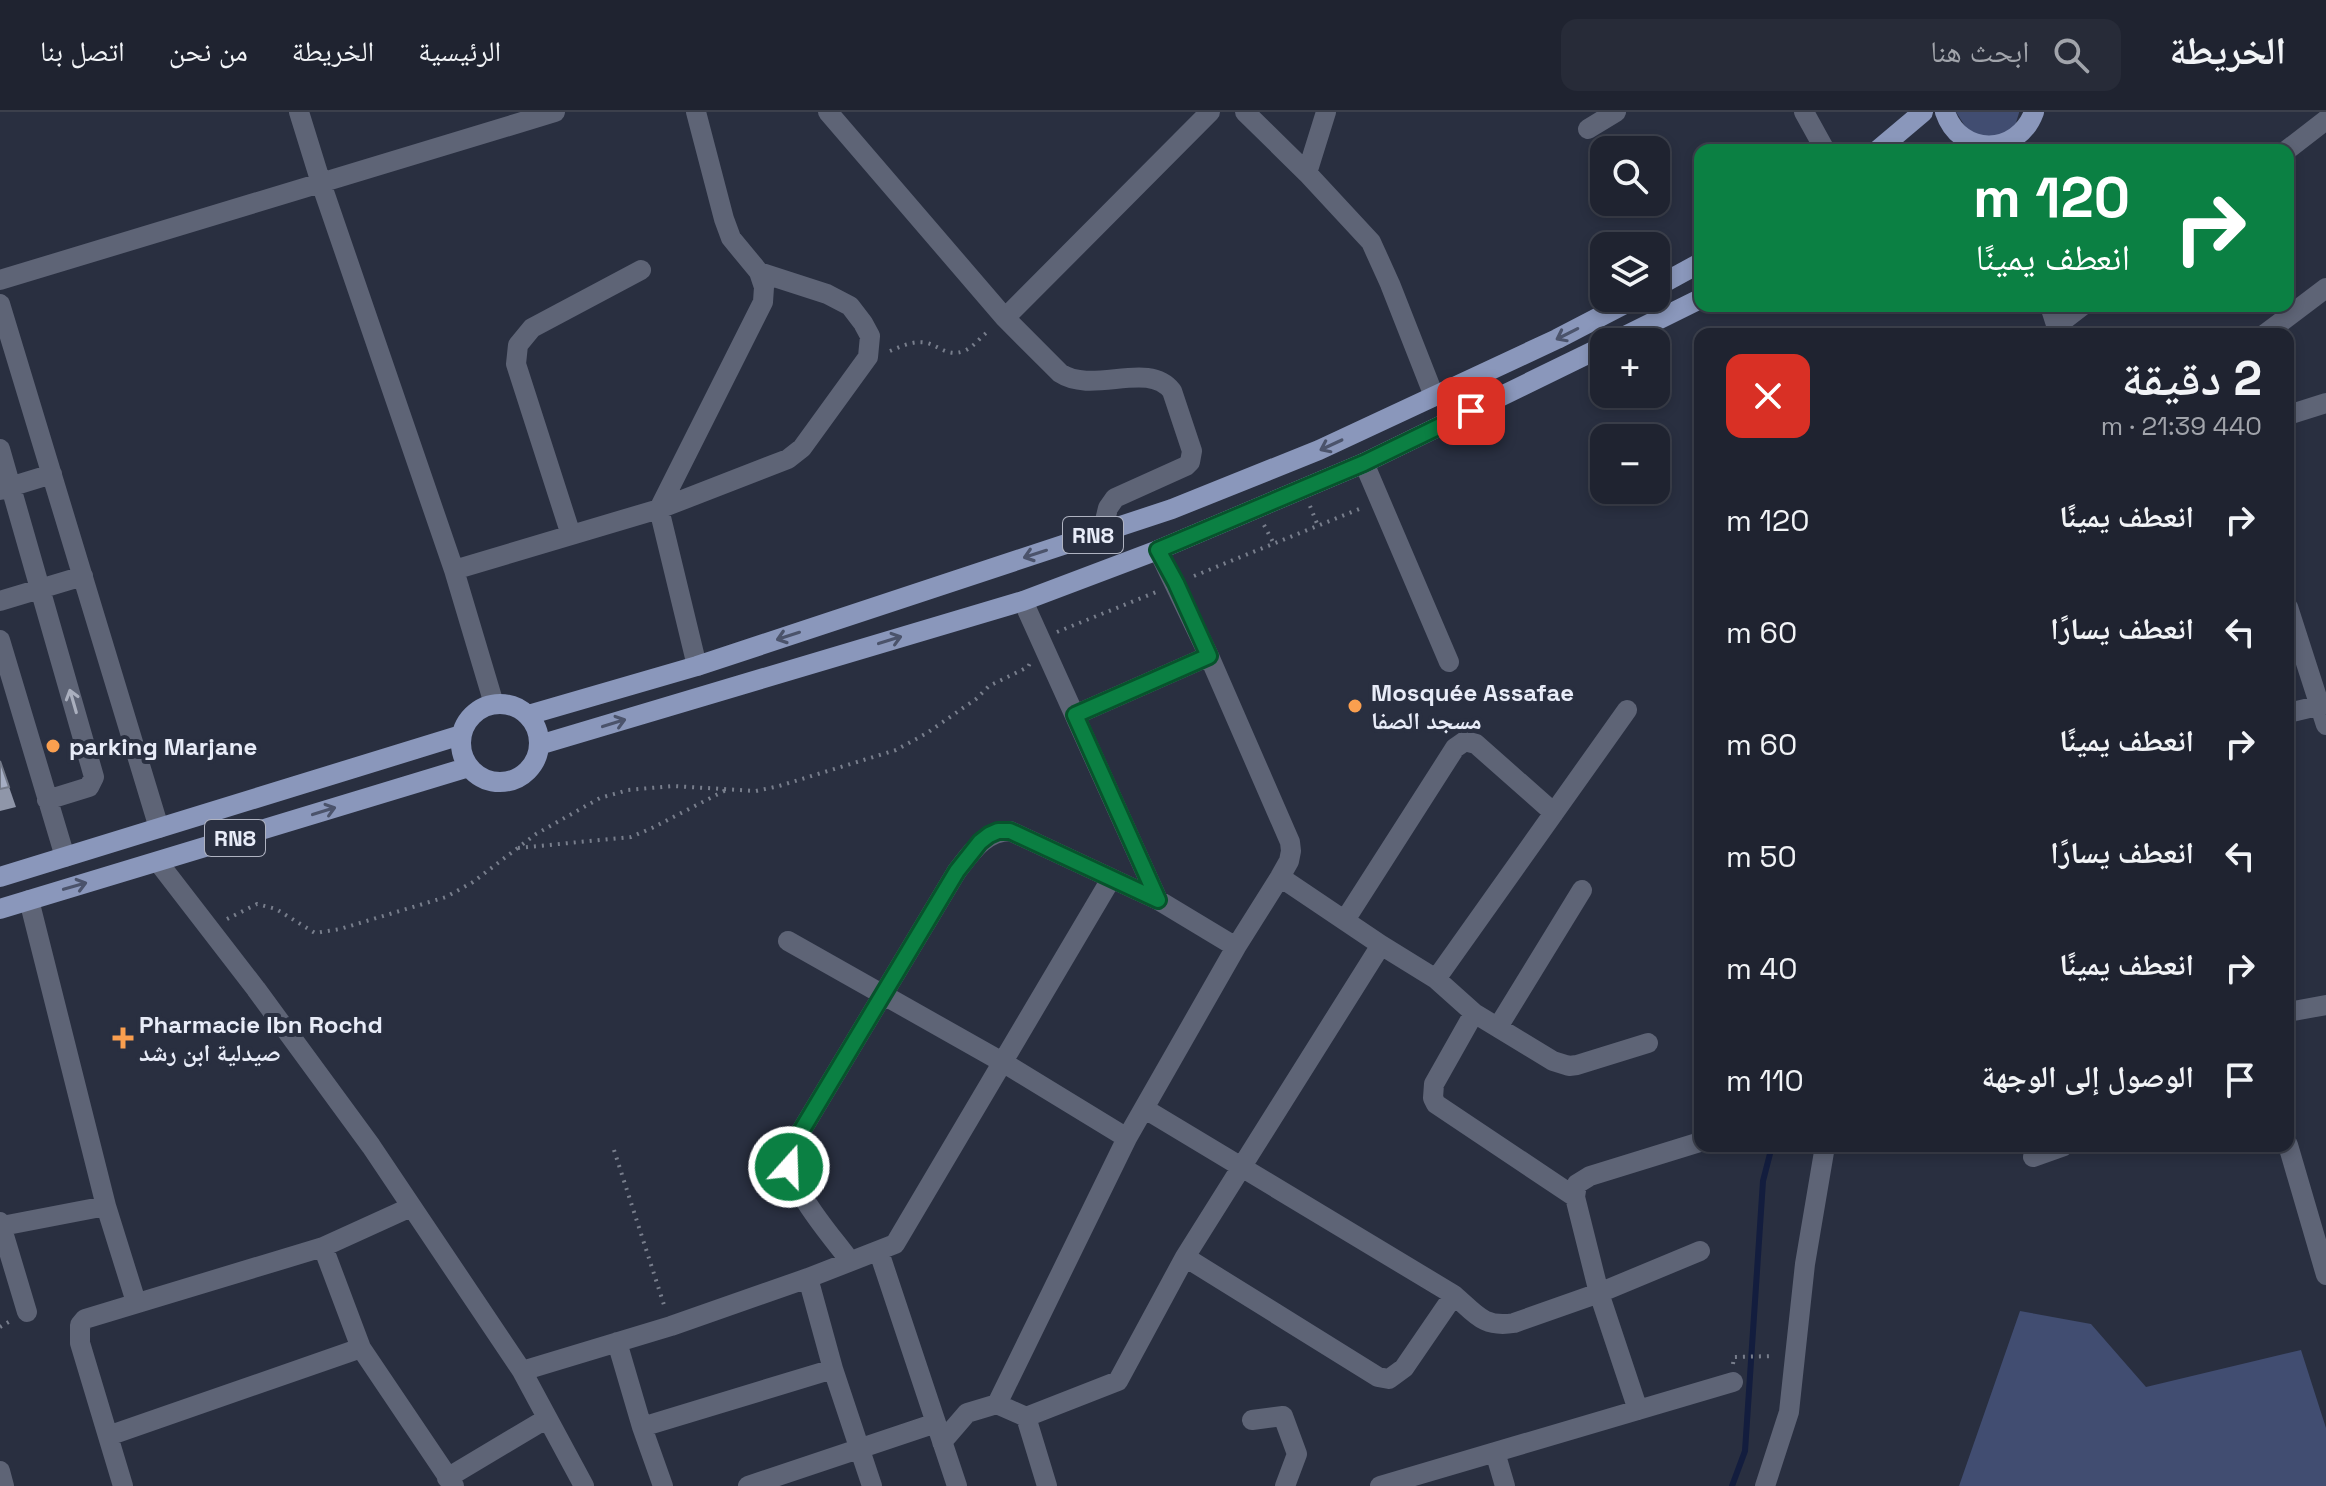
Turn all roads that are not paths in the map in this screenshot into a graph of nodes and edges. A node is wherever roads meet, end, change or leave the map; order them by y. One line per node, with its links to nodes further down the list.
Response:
1 (299, 112): 22 (street)
2 (555, 112): 13 (street)
3 (696, 112): 25 (street)
4 (828, 112): 32 (street)
5 (1210, 112): 32 (street)
6 (1245, 112): 21 (street)
7 (1326, 112): 21 (street)
8 (1616, 112): 15 (street)
9 (1804, 112): 16 (street)
10 (1923, 112): 17 (main road)
11 (1945, 112): 18 (main road)
12 (2034, 112): 19 (main road)
13 (528, 116): 22 (street)
14 (2326, 120): 20 (street)
15 (1588, 129)
16 (1822, 144)
17 (1885, 144)
18 (1972, 144)
19 (2008, 144)
20 (2294, 145)
21 (1307, 173): 36 (street)
22 (321, 183): 27 (street); 47 (street)
23 (1694, 266): 26 (main road)
24 (641, 270): 45 (street)
25 (759, 272): 43 (street); 43 (street)
26 (1670, 279)
27 (0, 280)
28 (2326, 288): 34 (street)
29 (1694, 302): 33 (main road)
30 (0, 304): 41 (street)
31 (1609, 312): 36 (main road, RN8, one-way to 36)
32 (1005, 318): 44 (street)
33 (1641, 328)
34 (2273, 328)
35 (1590, 353): 40 (main road, RN8)
36 (1434, 396): 44 (main road, RN8, one-way to 44)
37 (2326, 403): 38 (street)
38 (2294, 413)
39 (0, 449): 42 (street)
40 (1364, 463): 46 (main road, RN8); 55 (street)
41 (52, 474): 42 (street); 48 (street)
42 (5, 488): 49 (street)
43 (659, 509): 45 (street); 56 (street)
44 (1102, 533): 56 (main road, RN8, one-way to 56)
45 (571, 535): 47 (street)
46 (1158, 550): 51 (main road, RN8); 54 (street)
47 (454, 570): 57 (street)
48 (83, 576): 49 (street); 68 (street)
49 (40, 589): 50 (street); 66 (street, one-way to 49)
50 (0, 601)
51 (1023, 601): 62 (street); 64 (main road, RN8, one-way to 51)
52 (2294, 624): 59 (street)
53 (0, 640): 66 (street)
54 (1209, 656): 62 (street); 72 (street)
55 (1449, 662)
56 (697, 666): 61 (main road, RN8)
57 (494, 704): 61 (main road); 63 (main road, RN8)
58 (1627, 710): 67 (street)
59 (2324, 711): 60 (street)
60 (2294, 713)
61 (528, 715): 64 (main road)
62 (1075, 715): 76 (street)
63 (461, 735): 65 (main road); 68 (main road, RN8)
64 (539, 745): 65 (main road)
65 (469, 767): 70 (main road, RN8, one-way to 65)
66 (47, 800): 69 (street)
67 (1554, 813): 78 (street); 82 (street)
68 (159, 828): 69 (main road, RN8)
69 (65, 857): 71 (main road, RN8)
70 (158, 862): 75 (main road, RN8, one-way to 70); 100 (street)
71 (0, 877)
72 (1280, 877): 78 (street); 81 (street)
73 (1111, 879): 76 (street); 83 (street); 89 (street)
74 (1582, 890): 87 (street)
75 (29, 900): 77 (main road, RN8); 99 (street)
76 (1158, 900): 81 (street)
77 (0, 909)
78 (1345, 920): 80 (street)
79 (788, 941): 83 (street)
80 (1381, 945): 82 (street); 97 (street)
81 (1236, 947): 90 (street)
82 (1436, 979): 86 (street)
83 (882, 995): 89 (street); 106 (street)
84 (2326, 1005): 85 (street)
85 (2294, 1011)
86 (1474, 1013): 87 (street); 98 (street)
87 (1498, 1027): 88 (street)
88 (1648, 1043)
89 (1004, 1063): 91 (street); 104 (street)
90 (1145, 1109): 91 (street); 97 (street)
91 (1127, 1138): 118 (street)
92 (1694, 1144): 98 (street)
93 (1824, 1152): 141 (street)
94 (2047, 1152): 96 (street)
95 (2290, 1152): 107 (street)
96 (2033, 1157)
97 (1241, 1165): 105 (street); 110 (street)
98 (1575, 1197): 109 (street)
99 (106, 1206): 101 (street); 111 (street)
100 (411, 1207): 102 (street); 116 (street)
101 (1, 1224): 112 (street)
102 (323, 1247): 111 (street); 114 (street)
103 (1700, 1251): 109 (street)
104 (879, 1252): 106 (street); 124 (street)
105 (1185, 1257): 110 (street); 120 (street)
106 (850, 1261): 108 (street)
107 (2326, 1275)
108 (808, 1278): 113 (street); 115 (street)
109 (1599, 1293): 110 (street); 119 (street)
110 (1454, 1295)
111 (136, 1302): 125 (street)
112 (27, 1312)
113 (617, 1342): 116 (street); 123 (street)
114 (361, 1348): 125 (street); 129 (street)
115 (833, 1369): 123 (street); 126 (street)
116 (522, 1371): 121 (street)
117 (1733, 1382): 119 (street)
118 (997, 1404): 120 (street); 124 (street)
119 (1638, 1410): 127 (street)
120 (1026, 1417): 137 (street)
121 (546, 1419): 129 (street); 132 (street)
122 (1252, 1420): 138 (street)
123 (642, 1427): 133 (street)
124 (939, 1432): 126 (street); 136 (street)
125 (108, 1436): 131 (street)
126 (860, 1448): 134 (street); 135 (street)
127 (1495, 1452): 139 (street); 140 (street)
128 (0, 1471): 130 (street)
129 (450, 1482)
130 (4, 1486)
131 (123, 1486)
132 (584, 1486)
133 (663, 1486)
134 (748, 1486)
135 (872, 1486)
136 (957, 1486)
137 (1047, 1486)
138 (1285, 1486)
139 (1380, 1486)
140 (1505, 1486)
141 (1765, 1486)

